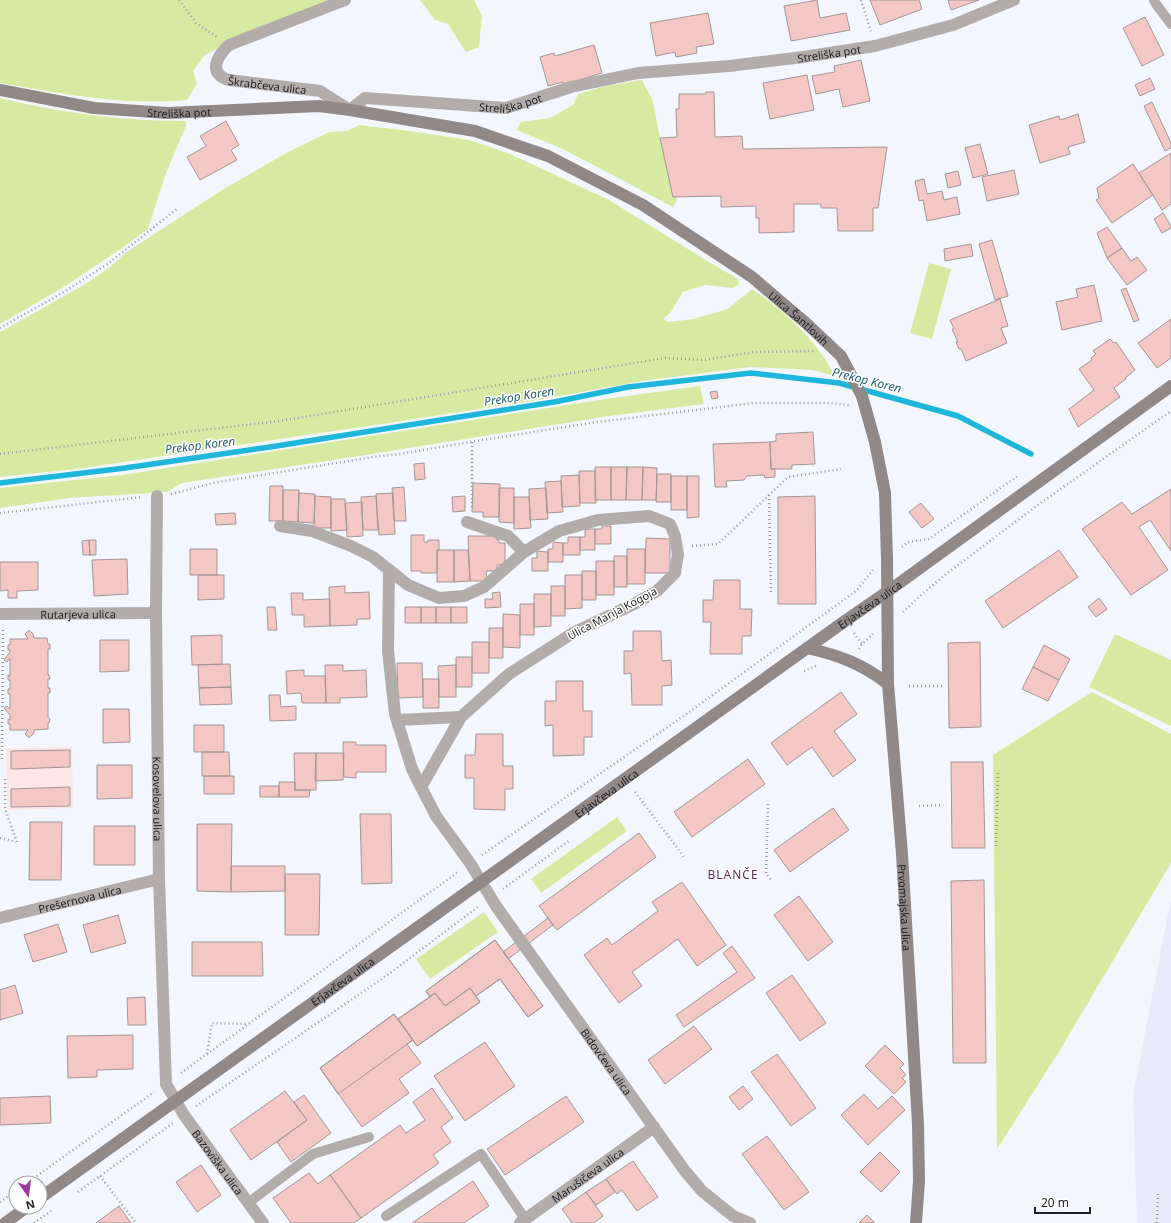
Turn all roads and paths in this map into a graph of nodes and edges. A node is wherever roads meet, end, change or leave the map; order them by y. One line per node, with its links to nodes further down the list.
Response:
1 (179, 0): 7 (path)
2 (345, 0): 7 (street)
3 (862, 0): 8 (path)
4 (1014, 0): 8 (street, Streliška pot)
5 (1154, 0): 6 (lane)
6 (1171, 24)
7 (229, 45): 10 (street, Škrabčeva ulica)
8 (875, 46): 10 (street, Streliška pot)
9 (0, 90): 10 (street, Streliška pot)
10 (350, 110): 31 (street, Ulica Šantlovih)
11 (178, 208): 12 (path)
12 (0, 328)
13 (816, 351): 18 (path)
14 (1171, 386): 31 (street, Erjavčeva ulica)
15 (851, 405): 17 (path)
16 (1171, 411): 33 (path)
17 (472, 442): 21 (path); 23 (path)
18 (0, 454)
19 (841, 469): 20 (path)
20 (769, 494): 27 (path); 32 (path)
21 (157, 496): 22 (path); 34 (street, Kosovelova ulica)
22 (0, 513)
23 (469, 523): 28 (street)
24 (280, 526): 29 (street, Ulica Marija Kogoja)
25 (929, 540): 26 (path)
26 (908, 542)
27 (677, 548): 28 (street, Ulica Marija Kogoja); 42 (street, Ulica Marija Kogoja)
28 (524, 552): 29 (street, Ulica Marija Kogoja)
29 (389, 570): 43 (street)
30 (870, 571): 56 (path)
31 (887, 592): 36 (street, Erjavčeva ulica); 39 (street, Prvomajska ulica)
32 (771, 594)
33 (905, 611)
34 (156, 613): 35 (street, Rutarjeva ulica); 57 (street, Kosovelova ulica)
35 (1, 614): 44 (path)
36 (807, 648): 39 (street); 59 (street, Erjavčeva ulica)
37 (818, 666): 38 (path)
38 (801, 672)
39 (888, 684): 86 (street, Prvomajska ulica)
40 (909, 686): 41 (path)
41 (945, 686)
42 (461, 717): 43 (street); 47 (street, Ulica Marija Kogoja)
43 (397, 720): 47 (street)
44 (2, 759)
45 (998, 772): 54 (path)
46 (5, 779): 52 (path)
47 (421, 787): 56 (street)
48 (641, 787): 55 (path)
49 (768, 804): 58 (path)
50 (942, 805): 51 (path)
51 (918, 806)
52 (0, 838)
53 (572, 838): 60 (path)
54 (996, 846)
55 (684, 857)
56 (470, 863): 59 (street); 62 (path)
57 (159, 879): 61 (street, Prešernova ulica); 66 (street, Kosovelova ulica)
58 (772, 881)
59 (482, 882): 60 (street, Bidovčeva ulica); 66 (street, Erjavčeva ulica)
60 (491, 897): 67 (path); 69 (street, Bidovčeva ulica)
61 (0, 918)
62 (248, 1024): 63 (path); 63 (path)
63 (207, 1054): 64 (path)
64 (178, 1075)
65 (157, 1091): 71 (path)
66 (175, 1100): 73 (street, Erjavčeva ulica); 76 (street, Bazoviška ulica)
67 (196, 1107)
68 (175, 1122): 72 (path)
69 (654, 1127): 80 (street, Marušičeva ulica); 85 (street, Bidovčeva ulica)
70 (369, 1137): 76 (lane)
71 (38, 1175)
72 (100, 1176): 75 (path); 83 (path)
73 (48, 1192)
74 (1158, 1192): 87 (path)
75 (76, 1193)
76 (248, 1202): 84 (street, Bazoviška ulica)
77 (52, 1210): 82 (path)
78 (16, 1215): 81 (street)
79 (386, 1216): 80 (lane)
80 (523, 1221)
81 (5, 1223)
82 (34, 1223)
83 (136, 1223)
84 (263, 1223)
85 (750, 1223)
86 (916, 1223)
87 (1157, 1223)

